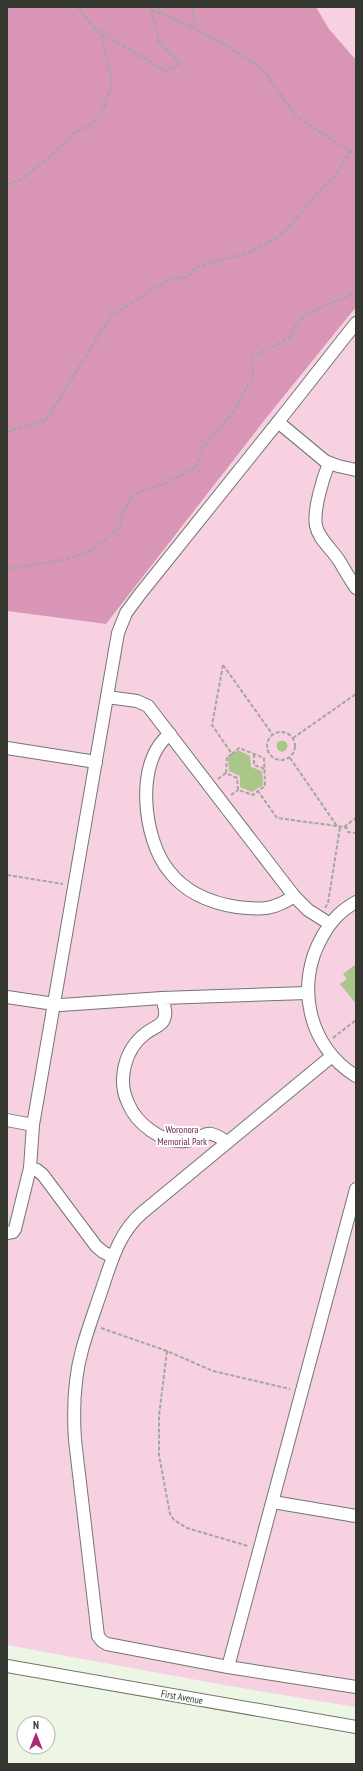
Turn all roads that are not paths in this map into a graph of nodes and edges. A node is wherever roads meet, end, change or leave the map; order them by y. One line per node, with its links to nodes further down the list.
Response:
1 (356, 324): 2 (street)
2 (278, 422): 3 (street); 6 (street)
3 (329, 463): 4 (street); 5 (street)
4 (356, 470)
5 (356, 588)
6 (107, 697): 7 (street); 9 (street)
7 (170, 734): 10 (street); 10 (street)
8 (7, 748): 9 (street)
9 (96, 762): 16 (street)
10 (294, 896): 12 (street)
11 (356, 902): 12 (street)
12 (330, 924): 13 (street)
13 (307, 993): 15 (street); 17 (street)
14 (7, 997): 16 (street)
15 (162, 998): 16 (street); 21 (street)
16 (54, 1004): 20 (street)
17 (332, 1056): 18 (street); 21 (street)
18 (356, 1076)
19 (7, 1120): 20 (street)
20 (33, 1124): 22 (street)
21 (227, 1142): 25 (street)
22 (30, 1168): 24 (street); 25 (street)
23 (356, 1189): 26 (street)
24 (7, 1233)
25 (113, 1257): 29 (street)
26 (273, 1502): 27 (street); 29 (street)
27 (356, 1516)
28 (7, 1666): 31 (street, First Avenue)
29 (228, 1667): 30 (street)
30 (356, 1687)
31 (356, 1727)

